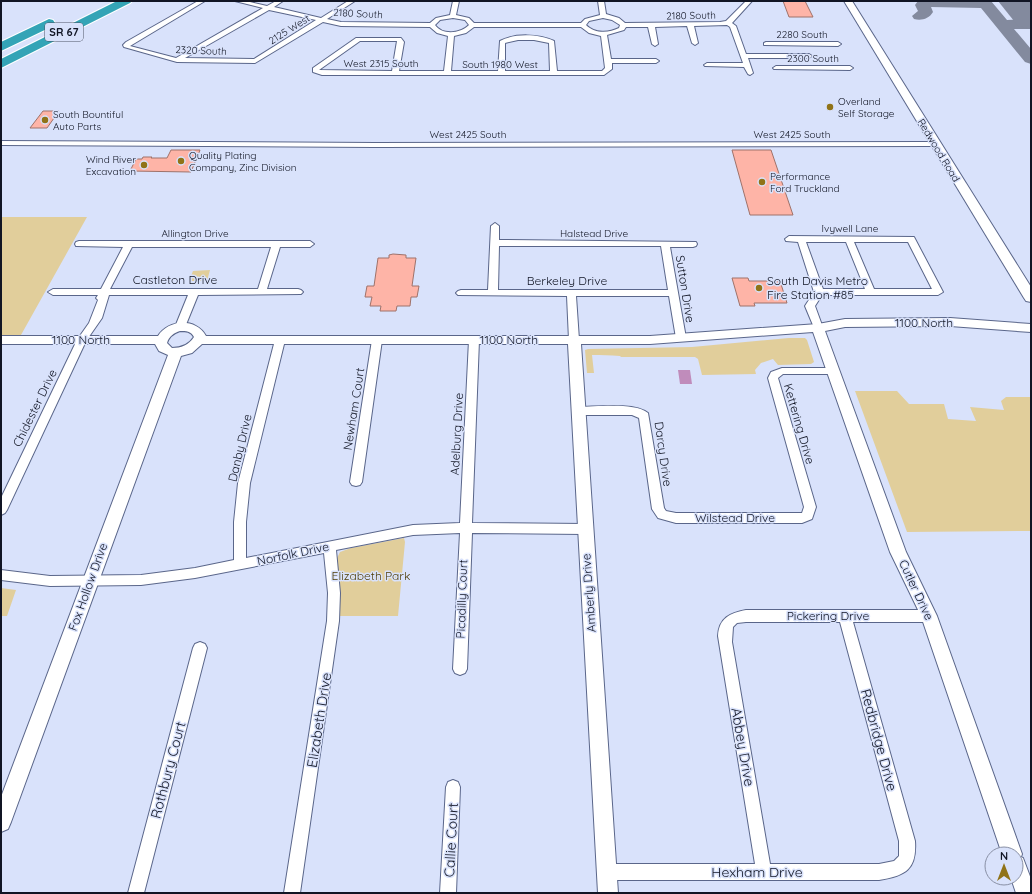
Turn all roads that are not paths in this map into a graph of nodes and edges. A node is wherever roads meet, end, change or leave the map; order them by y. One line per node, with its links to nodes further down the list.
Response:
1 (126, 1): 38 (highway, SR 67)
2 (202, 1): 34 (street, 2320 South)
3 (238, 1): 10 (street, 2180 South)
4 (280, 1): 10 (street)
5 (352, 1): 14 (street, 2125 West)
6 (456, 1): 11 (street)
7 (601, 1): 12 (street)
8 (748, 1): 15 (street, 2180 South)
9 (848, 1): 50 (main road, Redwood Road)
10 (268, 8): 14 (street, 2180 South); 34 (street)
11 (453, 16): 17 (street); 18 (street)
12 (603, 16): 19 (street); 20 (street)
13 (61, 18): 31 (highway, SR 67)
14 (322, 20): 16 (street, 2180 South); 35 (street, 2125 West)
15 (728, 23): 22 (street, 2180 South); 32 (street)
16 (377, 24): 17 (street, 2180 South); 25 (street)
17 (432, 25): 23 (street)
18 (472, 25): 19 (street); 23 (street)
19 (583, 25): 24 (street)
20 (623, 25): 21 (street, 2180 South); 24 (street)
21 (651, 25): 22 (street, 2180 South); 27 (street)
22 (690, 25): 26 (street)
23 (451, 34): 46 (street)
24 (604, 34): 36 (street)
25 (374, 38): 44 (street); 44 (street, West 2315 South)
26 (695, 43)
27 (655, 44)
28 (766, 44): 29 (street, 2280 South)
29 (803, 44): 30 (street, 2280 South); 33 (street)
30 (838, 44)
31 (1, 47)
32 (744, 56): 33 (street); 39 (street)
33 (809, 56): 42 (street)
34 (177, 60): 35 (street, 2320 South)
35 (255, 61)
36 (607, 61): 37 (street); 48 (street, South 1980 West)
37 (656, 61)
38 (1, 64)
39 (747, 65): 40 (street); 45 (street)
40 (707, 66)
41 (776, 68): 42 (street, 2300 South)
42 (814, 68): 43 (street, 2300 South)
43 (850, 68)
44 (396, 73): 46 (street, West 2315 South)
45 (750, 73)
46 (447, 74): 47 (street, South 1980 West)
47 (501, 74): 48 (street, South 1980 West); 48 (street, South 1980 West)
48 (554, 74)
49 (1, 143): 50 (street, West 2425 South)
50 (935, 144): 73 (main road, Redwood Road)
51 (495, 226): 55 (street)
52 (801, 239): 53 (street, Ivywell Lane); 54 (street, Ivywell Lane); 67 (street)
53 (849, 239): 68 (street); 68 (street, Ivywell Lane)
54 (788, 240)
55 (495, 243): 60 (street, Halstead Drive); 70 (street)
56 (79, 244): 57 (street, Allington Drive)
57 (129, 244): 58 (street, Allington Drive); 63 (street, Chidester Drive)
58 (276, 244): 59 (street, Allington Drive); 65 (street)
59 (310, 244)
60 (665, 244): 61 (street, Halstead Drive); 72 (street, Sutton Drive)
61 (693, 244)
62 (53, 292): 63 (street, Castleton Drive)
63 (105, 292): 64 (street, Castleton Drive); 80 (street, Chidester Drive)
64 (198, 292): 65 (street, Castleton Drive); 74 (street)
65 (262, 292): 66 (street, Castleton Drive)
66 (298, 292)
67 (819, 292): 68 (street); 75 (street)
68 (871, 292)
69 (461, 293): 70 (street, Berkeley Drive)
70 (493, 293): 71 (street, Berkeley Drive)
71 (571, 293): 72 (street, Berkeley Drive); 86 (street, Amberly Drive)
72 (673, 293): 78 (street, Sutton Drive)
73 (1031, 298)
74 (185, 327): 81 (street); 82 (street)
75 (818, 328): 76 (street, 1100 North); 77 (street, 1100 North); 78 (street, 1100 North); 88 (street, Cutler Drive)
76 (1031, 328)
77 (1031, 335)
78 (681, 338): 86 (street, 1100 North)
79 (1, 340): 80 (street, 1100 North)
80 (82, 340): 81 (street, 1100 North); 91 (street, Chidester Drive)
81 (162, 340): 87 (street)
82 (199, 340): 83 (street, 1100 North); 87 (street)
83 (280, 340): 84 (street, 1100 North); 97 (street, Danby Drive)
84 (377, 340): 85 (street, 1100 North); 90 (street, Newham Court)
85 (474, 340): 86 (street, 1100 North); 94 (street, Adelburg Drive)
86 (574, 340): 89 (street, Amberly Drive)
87 (176, 352): 99 (street, Fox Hollow Drive)
88 (833, 371): 93 (street, Kettering Drive); 101 (street, Cutler Drive)
89 (578, 411): 92 (street, Darcy Drive); 95 (street, Amberly Drive)
90 (356, 482)
91 (1, 510)
92 (662, 515): 93 (street, Wilstead Drive)
93 (808, 516)
94 (465, 528): 95 (street, Norfolk Drive); 96 (street, Norfolk Drive); 104 (street, Picadilly Court)
95 (585, 529): 109 (street, Amberly Drive)
96 (329, 546): 97 (street, Norfolk Drive); 112 (street, Elizabeth Drive)
97 (240, 565): 99 (street, Norfolk Drive)
98 (1, 575): 99 (street, Norfolk Drive)
99 (90, 581): 106 (street, Fox Hollow Drive)
100 (845, 616): 101 (street, Pickering Drive); 102 (street, Pickering Drive); 108 (street, Redbridge Drive)
101 (929, 616): 107 (street, Cutler Drive)
102 (728, 622): 110 (street, Abbey Drive)
103 (200, 648): 111 (street, Rothbury Court)
104 (460, 669)
105 (453, 787): 113 (street, Callie Court)
106 (1, 822)
107 (1009, 846)
108 (905, 864): 110 (street, Hexham Drive)
109 (607, 872): 110 (street, Hexham Drive); 114 (street, Amberly Drive)
110 (764, 872)
111 (136, 893)
112 (292, 893)
113 (448, 893)
114 (608, 893)

